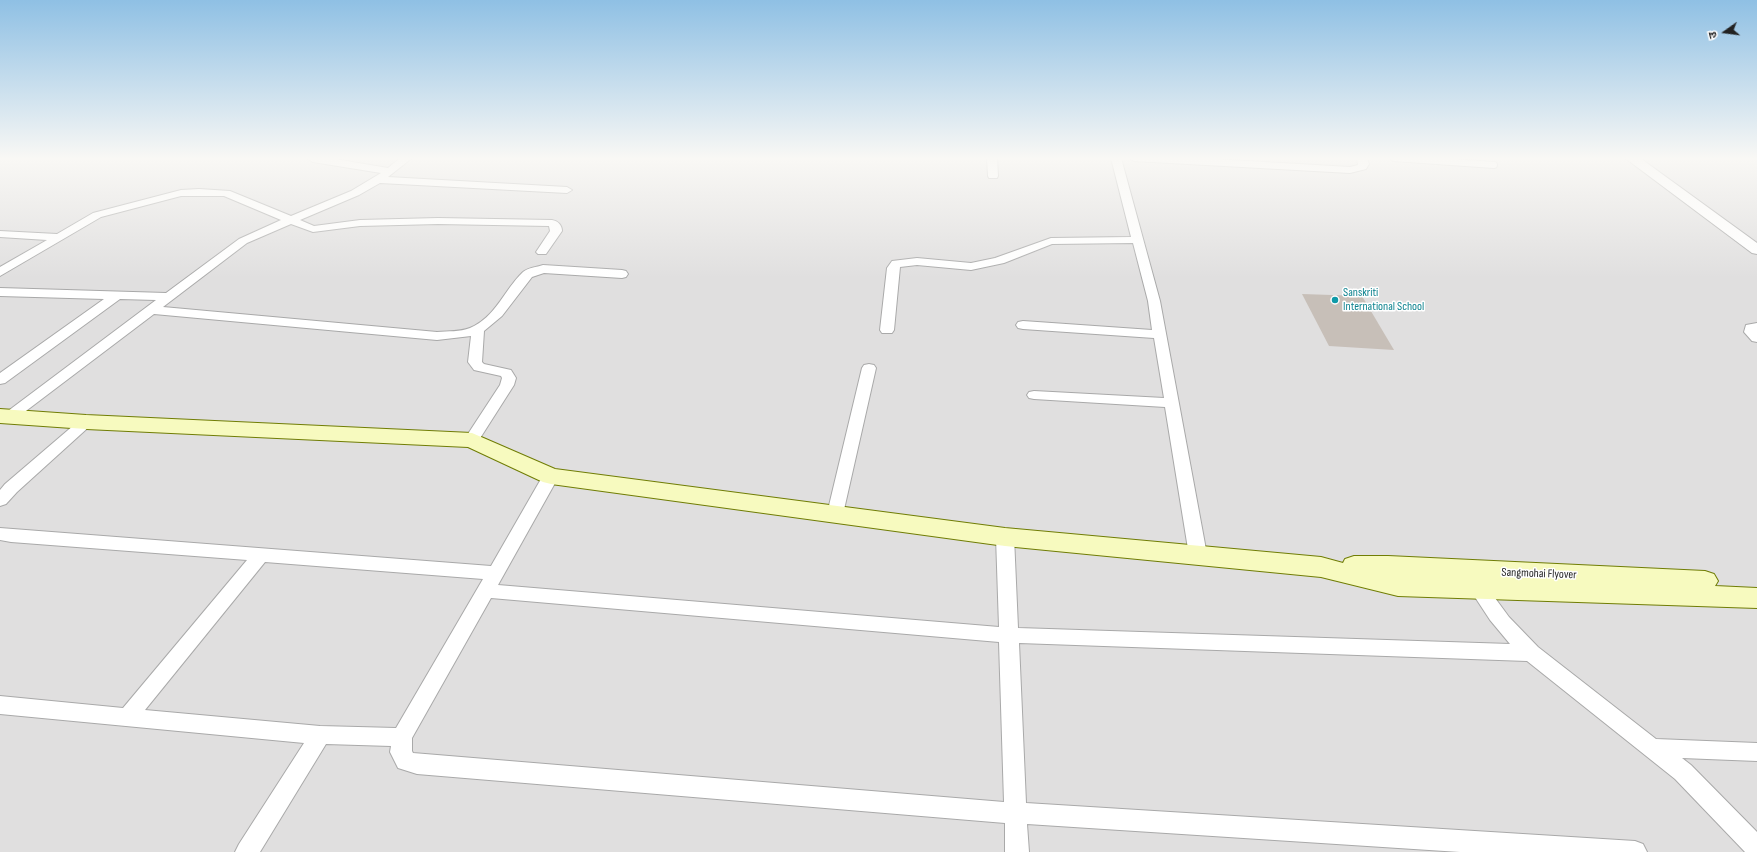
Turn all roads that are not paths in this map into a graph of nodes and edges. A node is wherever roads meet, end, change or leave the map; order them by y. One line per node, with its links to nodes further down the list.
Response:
1 (164, 198): 8 (street)
2 (238, 198): 6 (street)
3 (346, 198): 6 (street)
4 (1127, 198): 9 (street)
5 (1685, 198): 10 (street)
6 (292, 220): 11 (street); 16 (street)
7 (0, 234): 8 (street)
8 (58, 237): 12 (street)
9 (1138, 240): 21 (street); 22 (street)
10 (1757, 250)
11 (542, 252)
12 (0, 272)
13 (622, 274): 20 (street)
14 (0, 292): 15 (street)
15 (116, 296): 16 (street); 25 (street)
16 (170, 297): 17 (street)
17 (153, 310): 20 (street); 28 (street)
18 (1023, 325): 22 (street)
19 (1757, 326): 23 (street)
20 (478, 329): 30 (street)
21 (887, 330)
22 (1159, 334): 27 (street)
23 (1757, 338)
24 (869, 368): 33 (street)
25 (0, 380)
26 (1034, 395): 27 (street)
27 (1171, 403): 37 (street)
28 (5, 416): 29 (main road)
29 (86, 422): 30 (main road); 32 (street)
30 (472, 440): 31 (main road)
31 (551, 476): 33 (main road); 39 (street)
32 (0, 500)
33 (835, 514): 35 (main road)
34 (0, 534): 36 (street)
35 (1005, 537): 37 (main road); 44 (street)
36 (261, 555): 39 (street); 47 (street)
37 (1198, 555): 38 (main road)
38 (1321, 567): 40 (main road, Sangmohai Flyover); 41 (main road)
39 (496, 573): 42 (street)
40 (1757, 584)
41 (1478, 588): 43 (main road); 45 (street)
42 (485, 591): 44 (street); 49 (street)
43 (1757, 598)
44 (1009, 635): 45 (street); 52 (street)
45 (1531, 653): 50 (street)
46 (0, 705): 47 (street)
47 (128, 716): 48 (street)
48 (320, 735): 49 (street); 54 (street)
49 (402, 738): 52 (street)
50 (1654, 748): 51 (street); 53 (street)
51 (1757, 752)
52 (1015, 814): 55 (street); 56 (street)
53 (1757, 848)
54 (247, 852)
55 (1017, 852)
56 (1635, 852)

